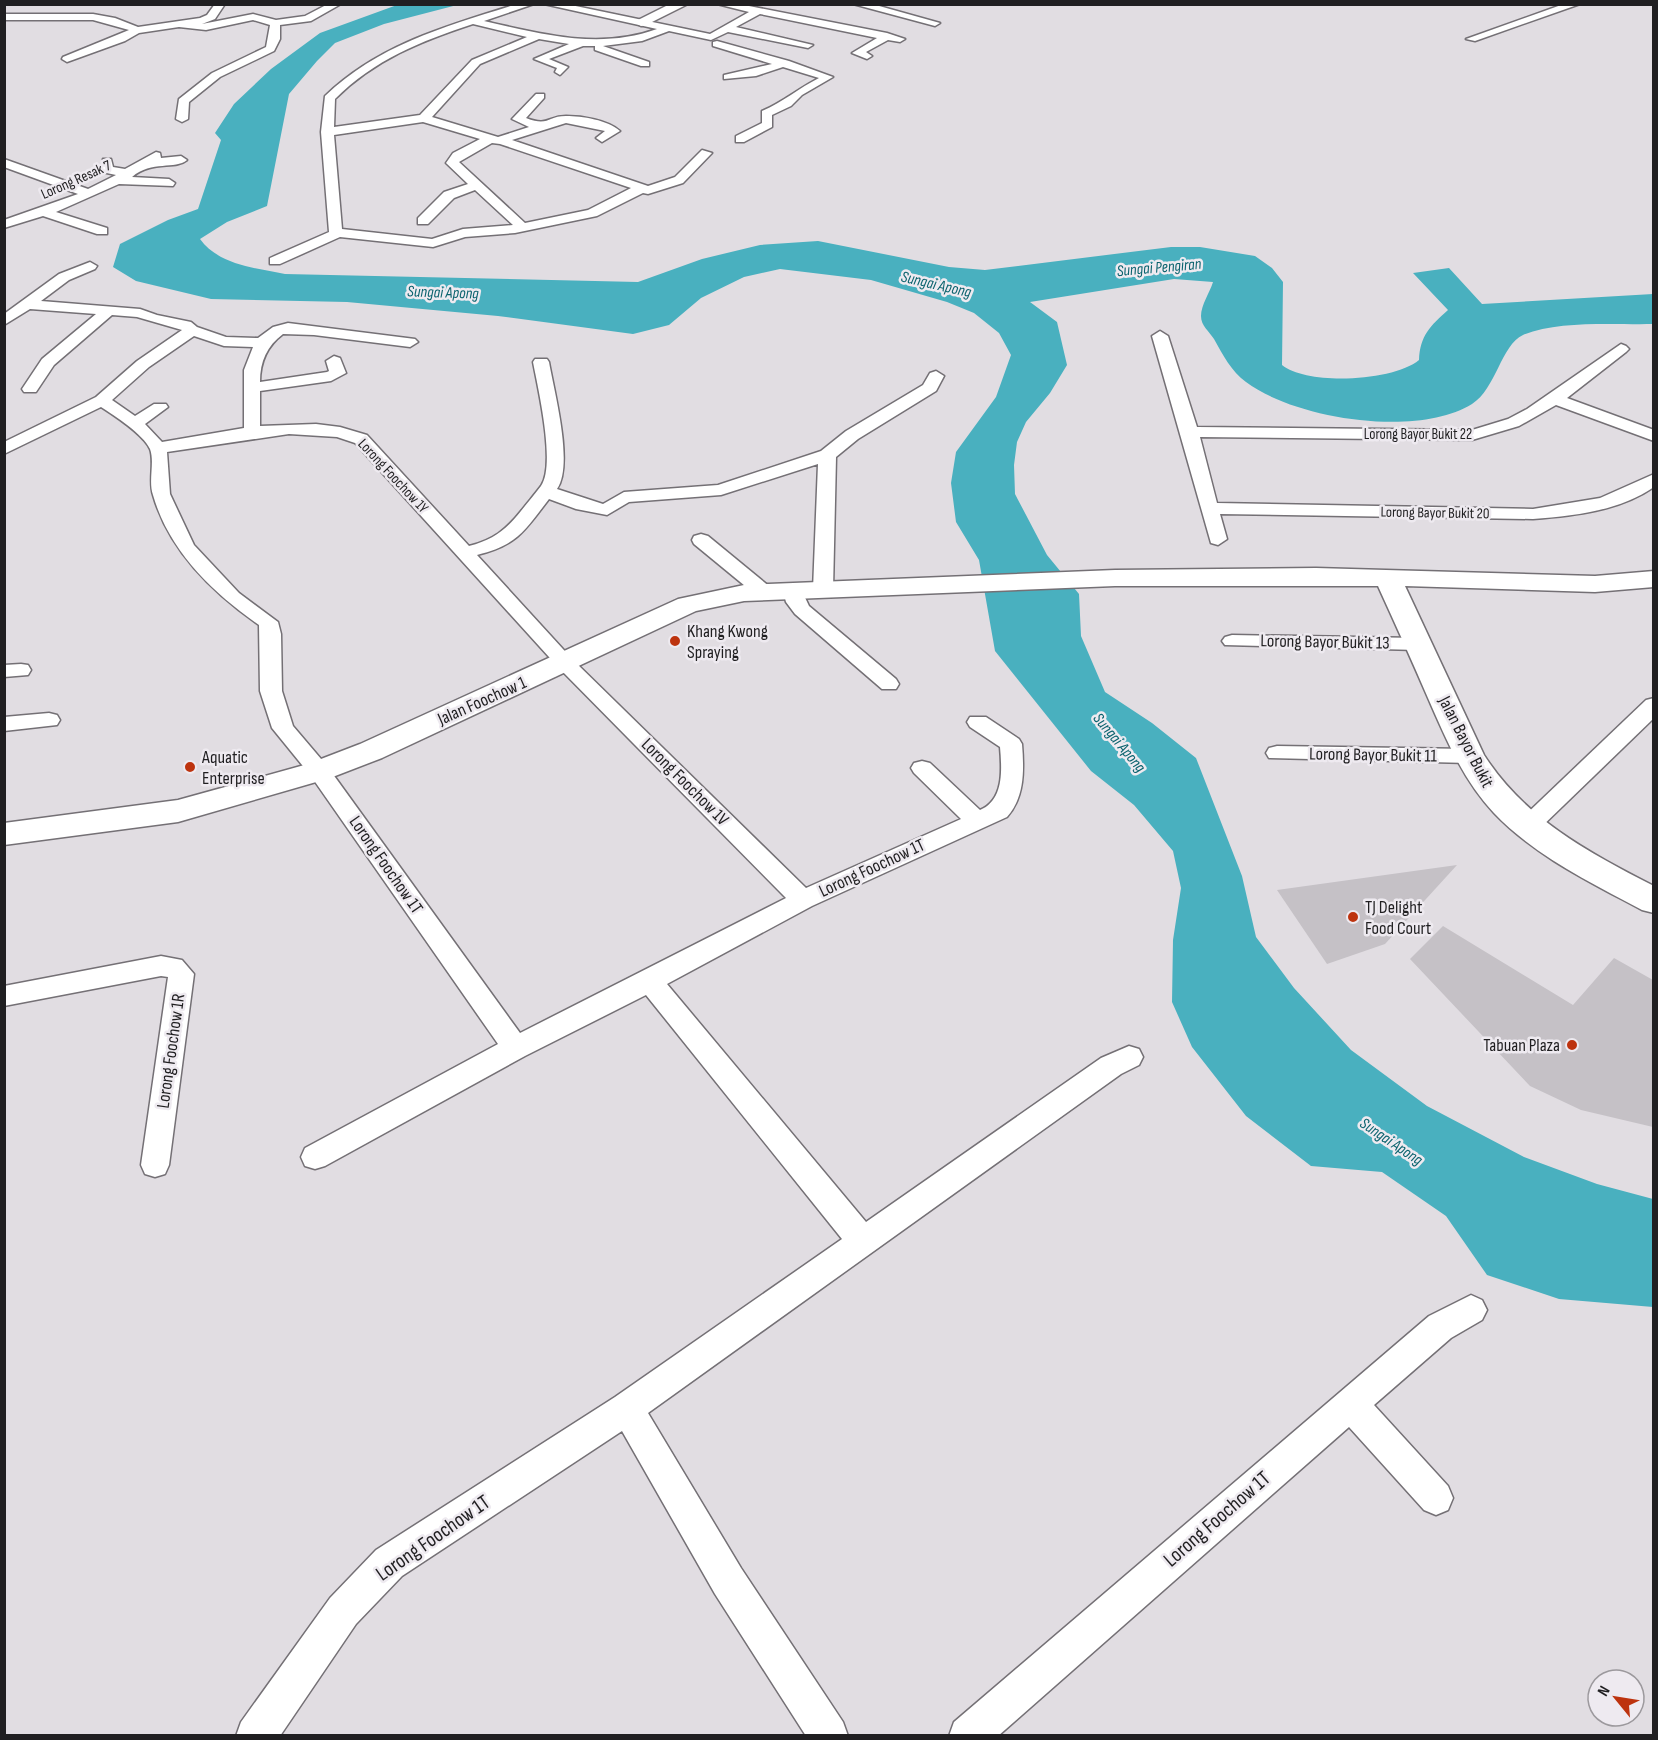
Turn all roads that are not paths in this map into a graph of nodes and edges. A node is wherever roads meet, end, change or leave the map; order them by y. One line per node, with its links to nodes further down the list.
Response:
1 (82, 4): 11 (street)
2 (336, 4): 16 (street)
3 (528, 4): 14 (street)
4 (549, 4): 15 (street)
5 (682, 4): 15 (street)
6 (722, 4): 10 (street)
7 (858, 4): 18 (street)
8 (1575, 4): 27 (street)
9 (222, 7): 19 (street)
10 (757, 12): 21 (street); 24 (street)
11 (56, 14): 12 (street); 22 (street)
12 (17, 16): 13 (street); 17 (street)
13 (4, 17)
14 (474, 22): 23 (street); 43 (street)
15 (641, 22): 20 (street)
16 (275, 23): 19 (street); 40 (street)
17 (4, 24)
18 (935, 24)
19 (183, 25): 22 (street)
20 (666, 29): 21 (street); 30 (street)
21 (729, 29): 25 (street)
22 (136, 30): 34 (street)
23 (538, 36): 28 (street); 41 (street)
24 (887, 36): 26 (street); 33 (street)
25 (764, 37): 31 (street); 32 (street)
26 (900, 39)
27 (1471, 39)
28 (579, 44): 30 (street); 37 (street)
29 (717, 44): 32 (street)
30 (594, 45): 36 (street)
31 (808, 45)
32 (751, 52): 35 (street)
33 (867, 57)
34 (67, 59)
35 (785, 63): 38 (street); 45 (street)
36 (645, 64)
37 (561, 72)
38 (728, 77)
39 (540, 96): 42 (street)
40 (182, 118)
41 (424, 118): 43 (street); 46 (street)
42 (539, 127): 44 (street); 47 (street)
43 (327, 132): 64 (street)
44 (602, 138)
45 (740, 139)
46 (488, 140): 47 (street); 56 (street)
47 (503, 141): 57 (street)
48 (706, 153): 57 (street)
49 (156, 156): 52 (street, Lorong Resak 7)
50 (181, 160): 52 (street)
51 (107, 162): 54 (street)
52 (144, 163): 54 (street, Lorong Resak 7)
53 (4, 164): 58 (street)
54 (123, 177): 55 (street); 58 (street, Lorong Resak 7)
55 (169, 183)
56 (476, 186): 60 (street); 62 (street)
57 (640, 189): 62 (street)
58 (89, 194): 59 (street, Lorong Resak 7)
59 (46, 213): 61 (street, Lorong Resak 7); 63 (street)
60 (423, 221)
61 (4, 224)
62 (522, 226): 64 (street)
63 (102, 231)
64 (338, 233): 65 (street)
65 (275, 261)
66 (90, 266): 67 (street)
67 (29, 304): 68 (street); 69 (street)
68 (109, 309): 70 (street); 78 (street)
69 (4, 321)
70 (192, 330): 73 (street); 81 (street)
71 (1160, 336): 84 (street)
72 (410, 342): 73 (street)
73 (262, 343): 79 (street)
74 (1621, 349): 80 (street, Lorong Bayor Bukit 22)
75 (334, 361): 79 (street)
76 (541, 362): 91 (street)
77 (936, 376): 89 (street)
78 (30, 388)
79 (251, 388): 85 (street)
80 (1554, 399): 84 (street, Lorong Bayor Bukit 22); 86 (street)
81 (102, 400): 83 (street); 88 (street)
82 (160, 407): 83 (street)
83 (135, 423): 87 (street)
84 (1190, 432): 92 (street)
85 (252, 434): 87 (street, Lorong Foochow 1Y); 95 (street, Lorong Foochow 1Y)
86 (1653, 435)
87 (158, 448): 115 (street, Lorong Foochow 1T)
88 (4, 449)
89 (827, 455): 91 (street); 100 (street)
90 (1650, 486): 92 (street, Lorong Bayor Bukit 20)
91 (545, 491): 95 (street)
92 (1210, 508): 93 (street)
93 (1218, 539)
94 (701, 540): 101 (street)
95 (463, 553): 106 (street, Lorong Foochow 1Y)
96 (1322, 576): 98 (street); 99 (street); 100 (street, Jalan Foochow 1); 103 (street)
97 (1653, 579): 99 (street)
98 (1389, 580): 99 (street); 103 (street, Jalan Bayor Bukit)
99 (1451, 580): 103 (street)
100 (823, 590): 102 (street, Jalan Foochow 1)
101 (763, 591): 102 (street, Jalan Foochow 1); 106 (street, Jalan Foochow 1)
102 (793, 591): 107 (street)
103 (1405, 614): 105 (street, Jalan Bayor Bukit)
104 (1232, 640): 105 (street, Lorong Bayor Bukit 13)
105 (1418, 644): 113 (street, Jalan Bayor Bukit)
106 (566, 664): 115 (street, Jalan Foochow 1); 119 (street, Lorong Foochow 1V)
107 (889, 684)
108 (1653, 705): 117 (street)
109 (49, 720): 111 (street)
110 (978, 722): 116 (street, Lorong Foochow 1T)
111 (4, 723)
112 (1276, 753): 113 (street, Lorong Bayor Bukit 11)
113 (1469, 756): 117 (street, Jalan Bayor Bukit)
114 (922, 768): 116 (street)
115 (319, 771): 118 (street, Jalan Foochow 1); 123 (street, Lorong Foochow 1T)
116 (976, 820): 119 (street, Lorong Foochow 1T)
117 (1527, 827): 120 (street, Jalan Bayor Bukit)
118 (4, 834)
119 (803, 900): 121 (street, Lorong Foochow 1T)
120 (1653, 901)
121 (650, 981): 123 (street, Lorong Foochow 1T); 127 (street)
122 (4, 996): 126 (street, Lorong Foochow 1R)
123 (515, 1047): 125 (street, Lorong Foochow 1T)
124 (1129, 1057): 127 (street, Lorong Foochow 1T)
125 (315, 1156)
126 (154, 1166)
127 (864, 1243): 130 (street, Lorong Foochow 1T)
128 (1471, 1310): 129 (street, Lorong Foochow 1T)
129 (1352, 1404): 131 (street); 134 (street, Lorong Foochow 1T)
130 (627, 1408): 132 (street, Lorong Foochow 1T); 133 (street)
131 (1436, 1498)
132 (255, 1736)
133 (829, 1736)
134 (968, 1736)

